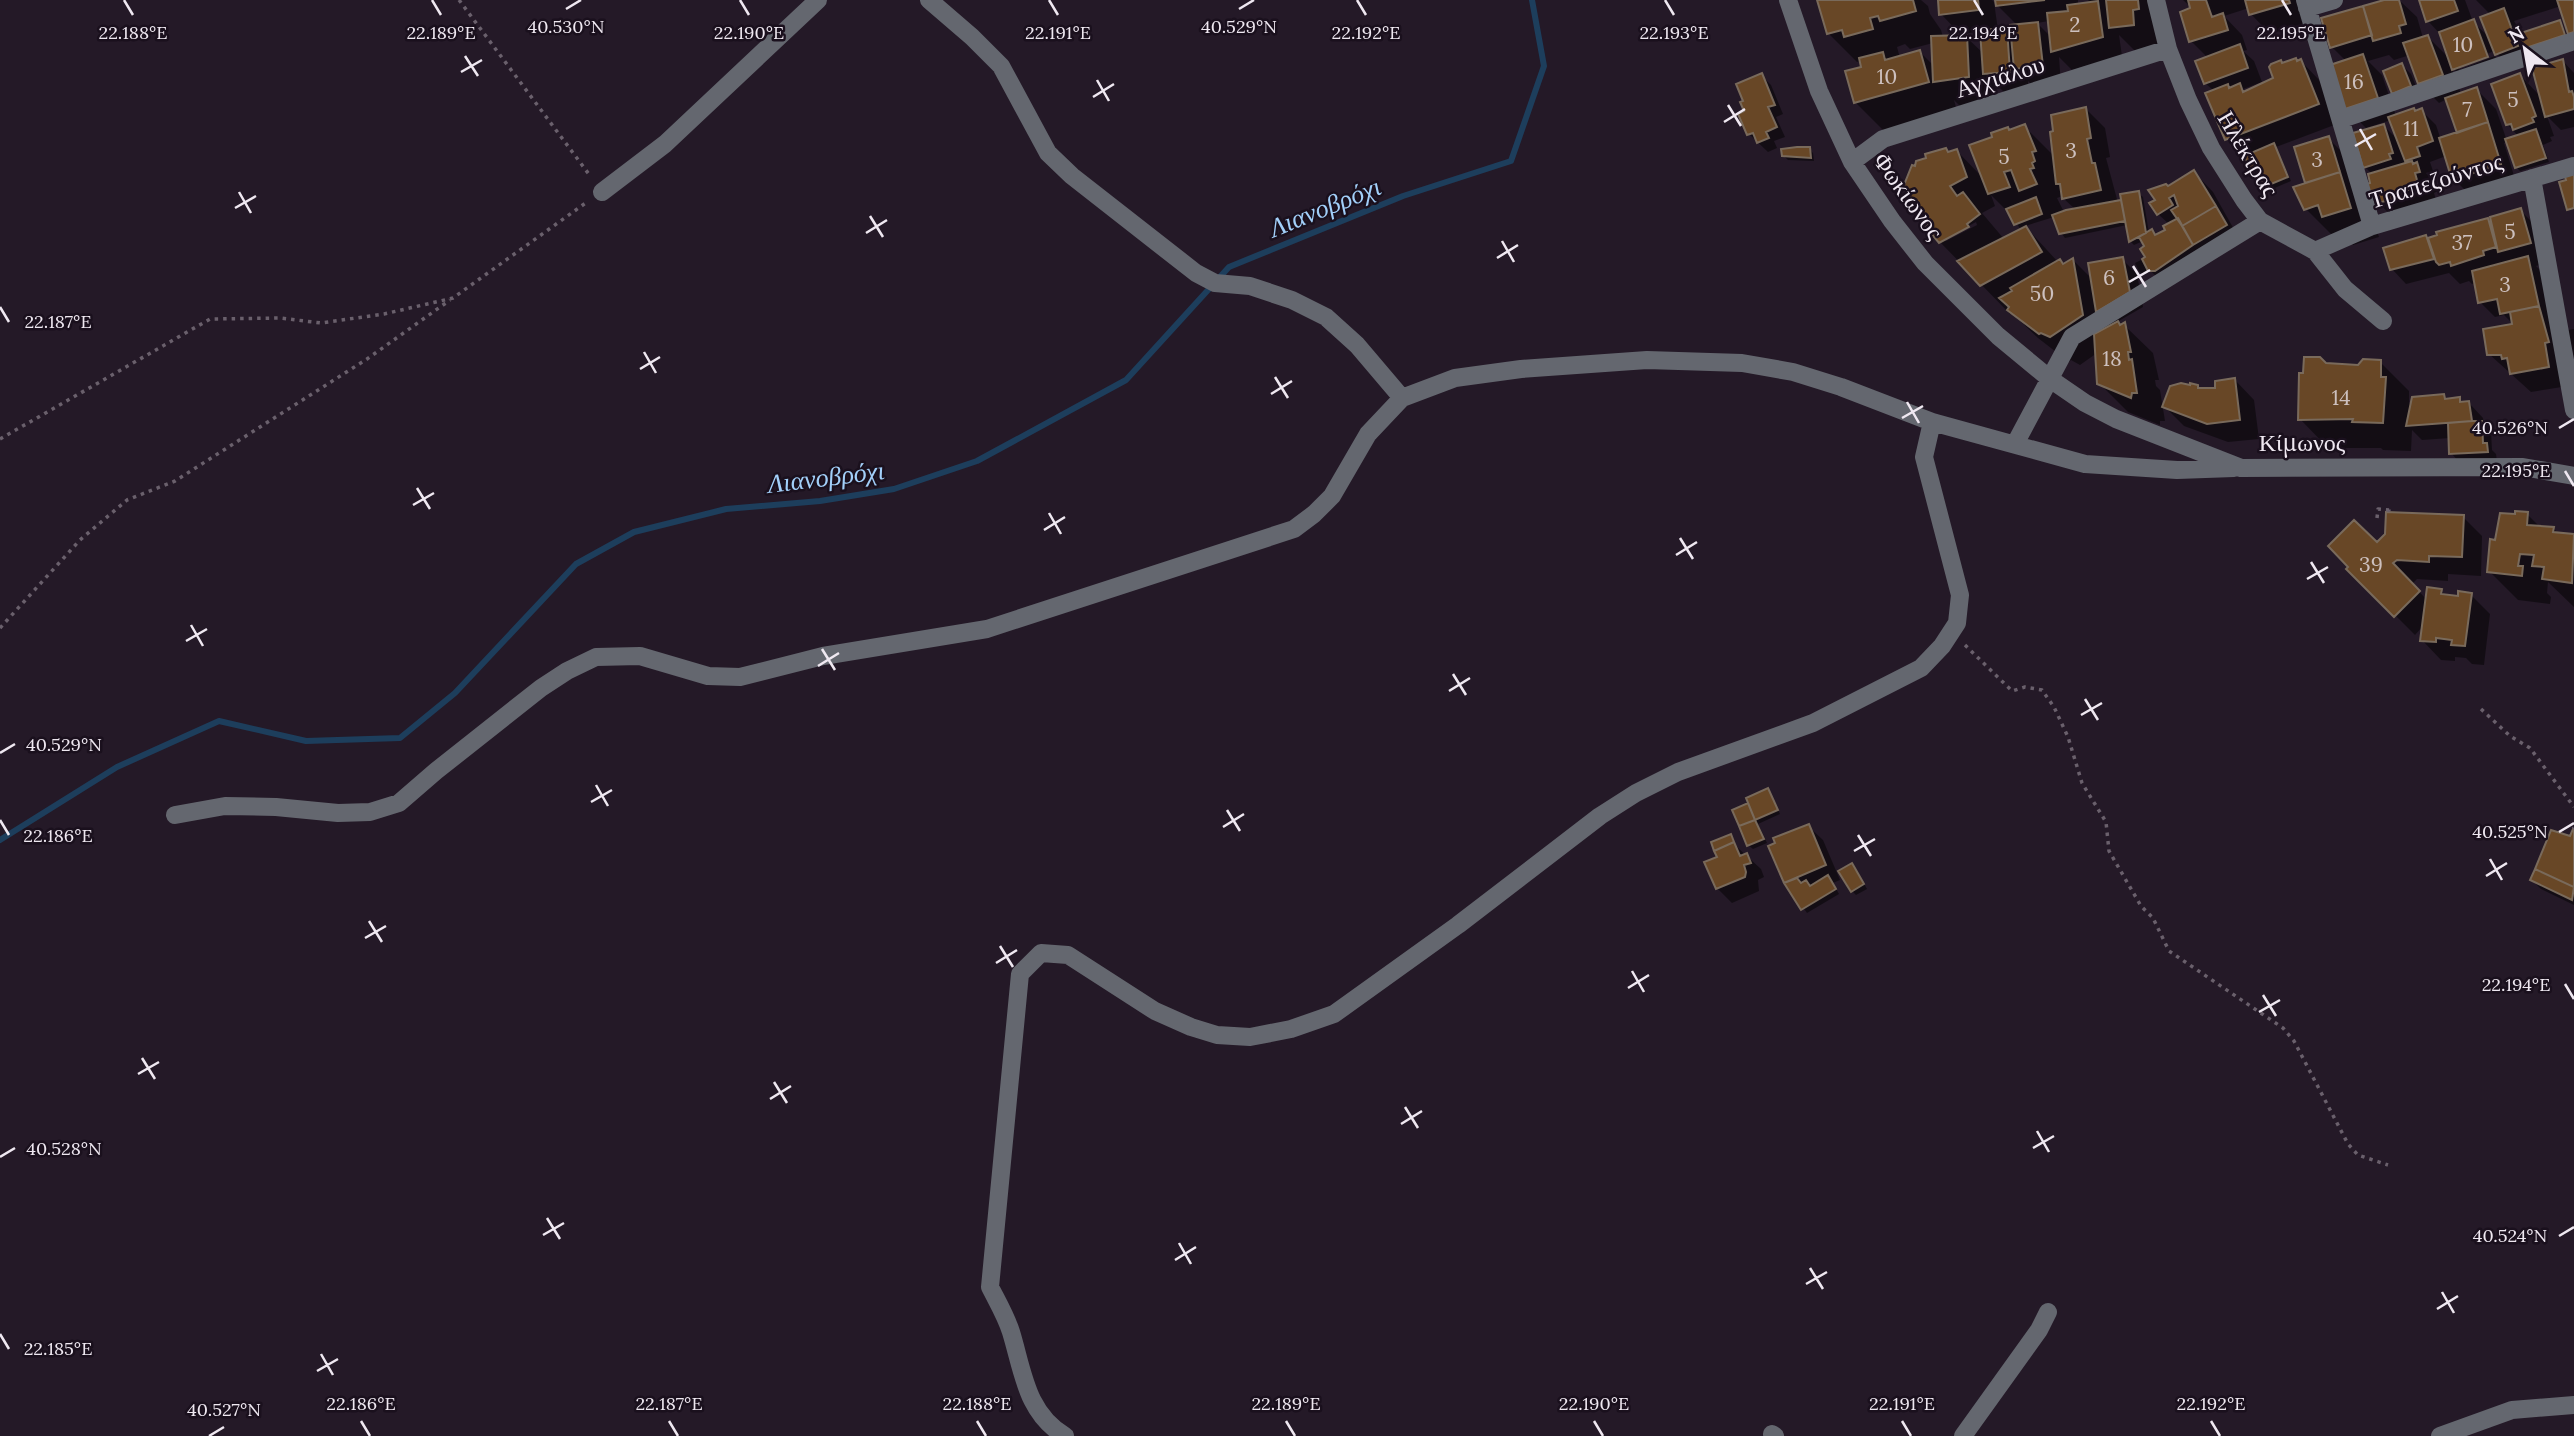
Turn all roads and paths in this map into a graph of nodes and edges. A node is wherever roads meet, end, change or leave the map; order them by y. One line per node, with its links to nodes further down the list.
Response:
1 (459, 0): 14 (path)
2 (818, 0): 14 (street)
3 (929, 0): 21 (street)
4 (1788, 0): 11 (street, Φωκίωνος)
5 (2157, 0): 9 (street, Ηλέκτρας)
6 (2334, 0): 7 (street)
7 (2306, 4): 10 (street)
8 (2574, 41): 10 (street)
9 (2168, 49): 11 (street, Αγχιάλου); 15 (street, Ηλέκτρας)
10 (2342, 118): 16 (street)
11 (1852, 162): 20 (street, Φωκίωνος)
12 (2574, 166): 13 (street, Τραπεζούντος)
13 (2532, 178): 16 (street, Τραπεζούντος); 22 (street)
14 (602, 192): 18 (path)
15 (2260, 221): 17 (street, Ηλέκτρας); 20 (street)
16 (2372, 226): 17 (street, Τραπεζούντος)
17 (2315, 251): 19 (street, Ηλέκτρας)
18 (453, 298): 24 (path); 30 (path)
19 (2383, 321)
20 (2050, 379): 25 (street); 26 (street, Κίμωνος)
21 (1402, 398): 23 (street); 34 (street)
22 (2574, 410)
23 (1933, 422): 25 (street); 31 (street)
24 (0, 439)
25 (2015, 444): 26 (street)
26 (2241, 468): 27 (street, Κίμωνος)
27 (2574, 476)
28 (2389, 507): 29 (path)
29 (2377, 518)
30 (0, 628)
31 (1951, 632): 35 (path); 38 (street)
32 (2481, 709): 33 (path)
33 (2574, 807)
34 (175, 816)
35 (2388, 1165)
36 (2048, 1312): 39 (street)
37 (2574, 1405): 40 (street)
38 (1065, 1436)
39 (1963, 1436)
40 (2440, 1436)

